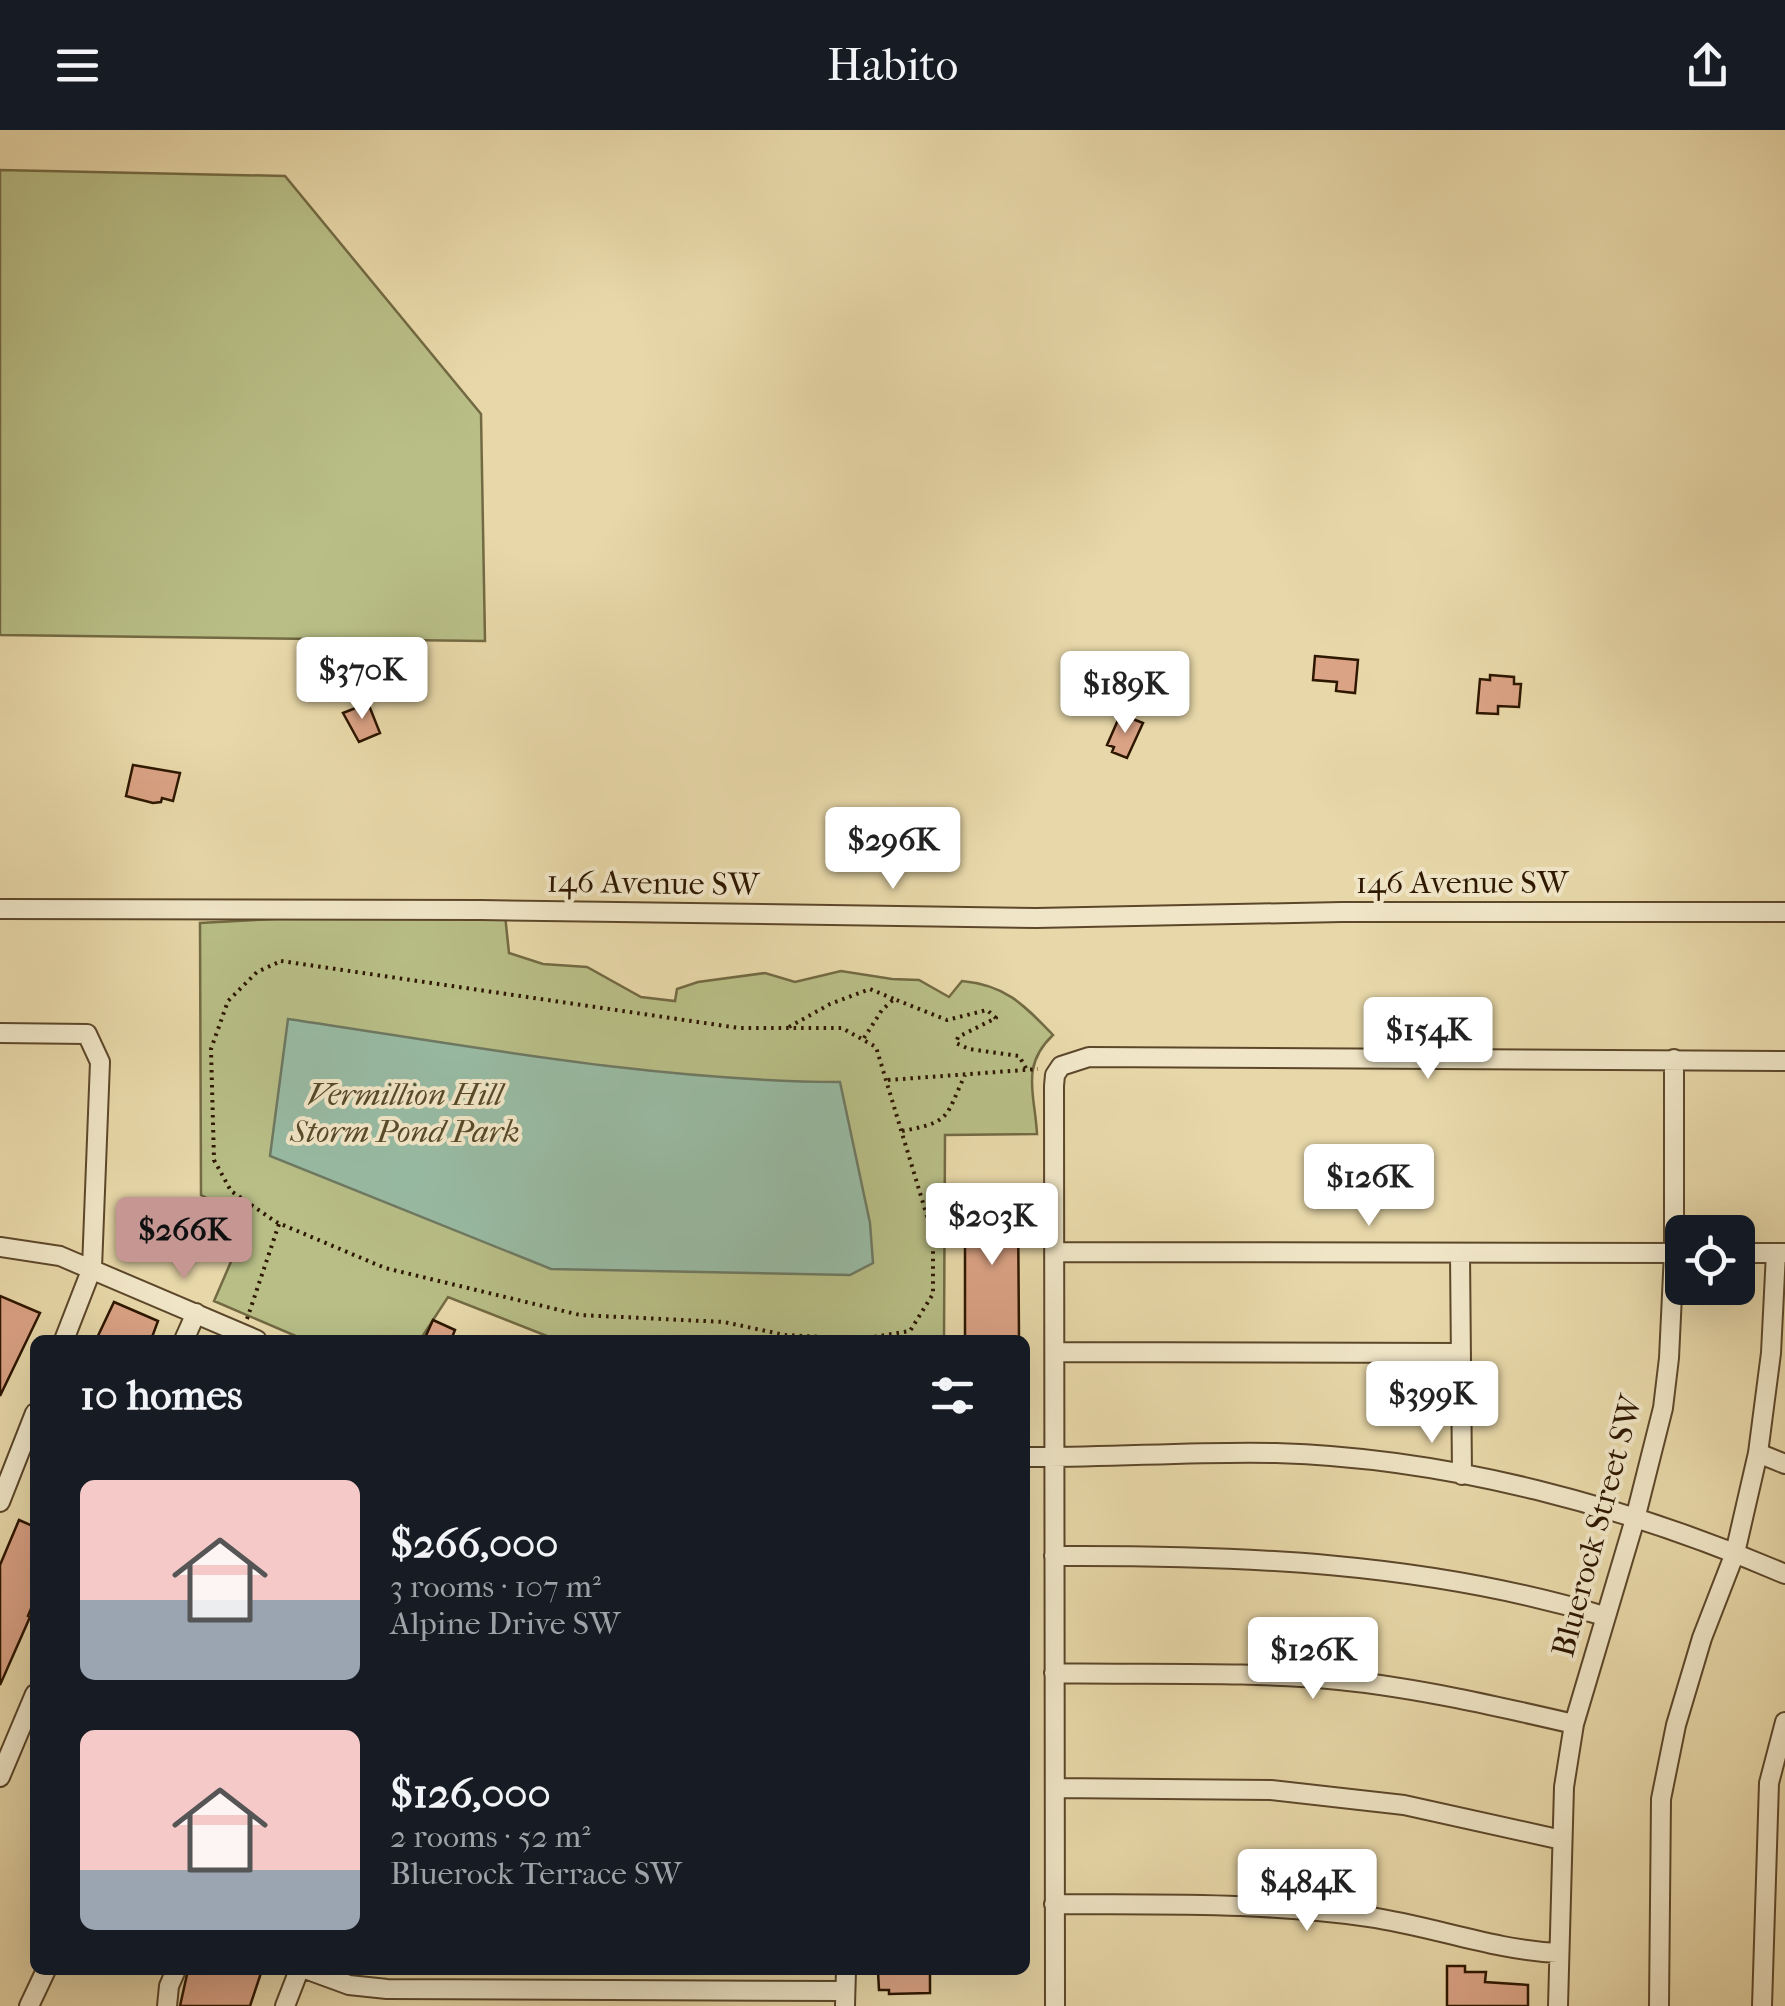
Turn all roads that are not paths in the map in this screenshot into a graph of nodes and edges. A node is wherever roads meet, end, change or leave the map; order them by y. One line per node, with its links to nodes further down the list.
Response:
1 (0, 910): 2 (street, 146 Avenue SW)
2 (1785, 912)
3 (0, 1033): 13 (street)
4 (1674, 1060): 5 (street); 6 (street, Bluerock Street SW); 8 (street)
5 (1785, 1061)
6 (1677, 1215)
7 (0, 1247): 13 (street)
8 (1055, 1252): 9 (street); 19 (street)
9 (1460, 1253): 10 (street); 20 (street)
10 (1665, 1253)
11 (1755, 1253): 12 (street)
12 (1780, 1254): 21 (street)
13 (92, 1268): 15 (street); 16 (street)
14 (1673, 1305): 29 (street, Bluerock Street SW)
15 (196, 1313): 17 (street); 18 (street)
16 (66, 1335)
17 (186, 1335)
18 (246, 1335)
19 (1055, 1352): 20 (street); 25 (street)
20 (1460, 1353): 27 (street)
21 (1778, 1353): 23 (street)
22 (30, 1426): 28 (street)
23 (1758, 1453): 26 (street); 30 (street)
24 (1030, 1457): 25 (street)
25 (1055, 1458): 27 (street); 31 (street)
26 (1785, 1464)
27 (1462, 1475): 29 (street)
28 (0, 1502)
29 (1636, 1518): 30 (street); 33 (street, Bluerock Street SW)
30 (1735, 1553): 32 (street); 53 (street)
31 (1054, 1556): 33 (street); 34 (street)
32 (1785, 1574)
33 (1604, 1616): 37 (street, Bluerock Street SW)
34 (1054, 1673): 37 (street); 39 (street)
35 (30, 1706): 38 (street)
36 (1785, 1722): 54 (street)
37 (1574, 1724): 40 (street, Bluerock Street SW)
38 (0, 1776)
39 (1055, 1788): 40 (street); 41 (street)
40 (1562, 1840): 42 (street, Bluerock Street SW)
41 (1054, 1904): 42 (street); 51 (street)
42 (1558, 1954): 52 (street, Bluerock Street SW)
43 (44, 1975): 48 (street)
44 (174, 1975): 49 (street)
45 (298, 1975): 50 (street)
46 (323, 1975): 47 (street)
47 (845, 1998)
48 (34, 2002)
49 (167, 2006)
50 (285, 2006)
51 (1055, 2006)
52 (1558, 2006)
53 (1659, 2006)
54 (1762, 2006)

